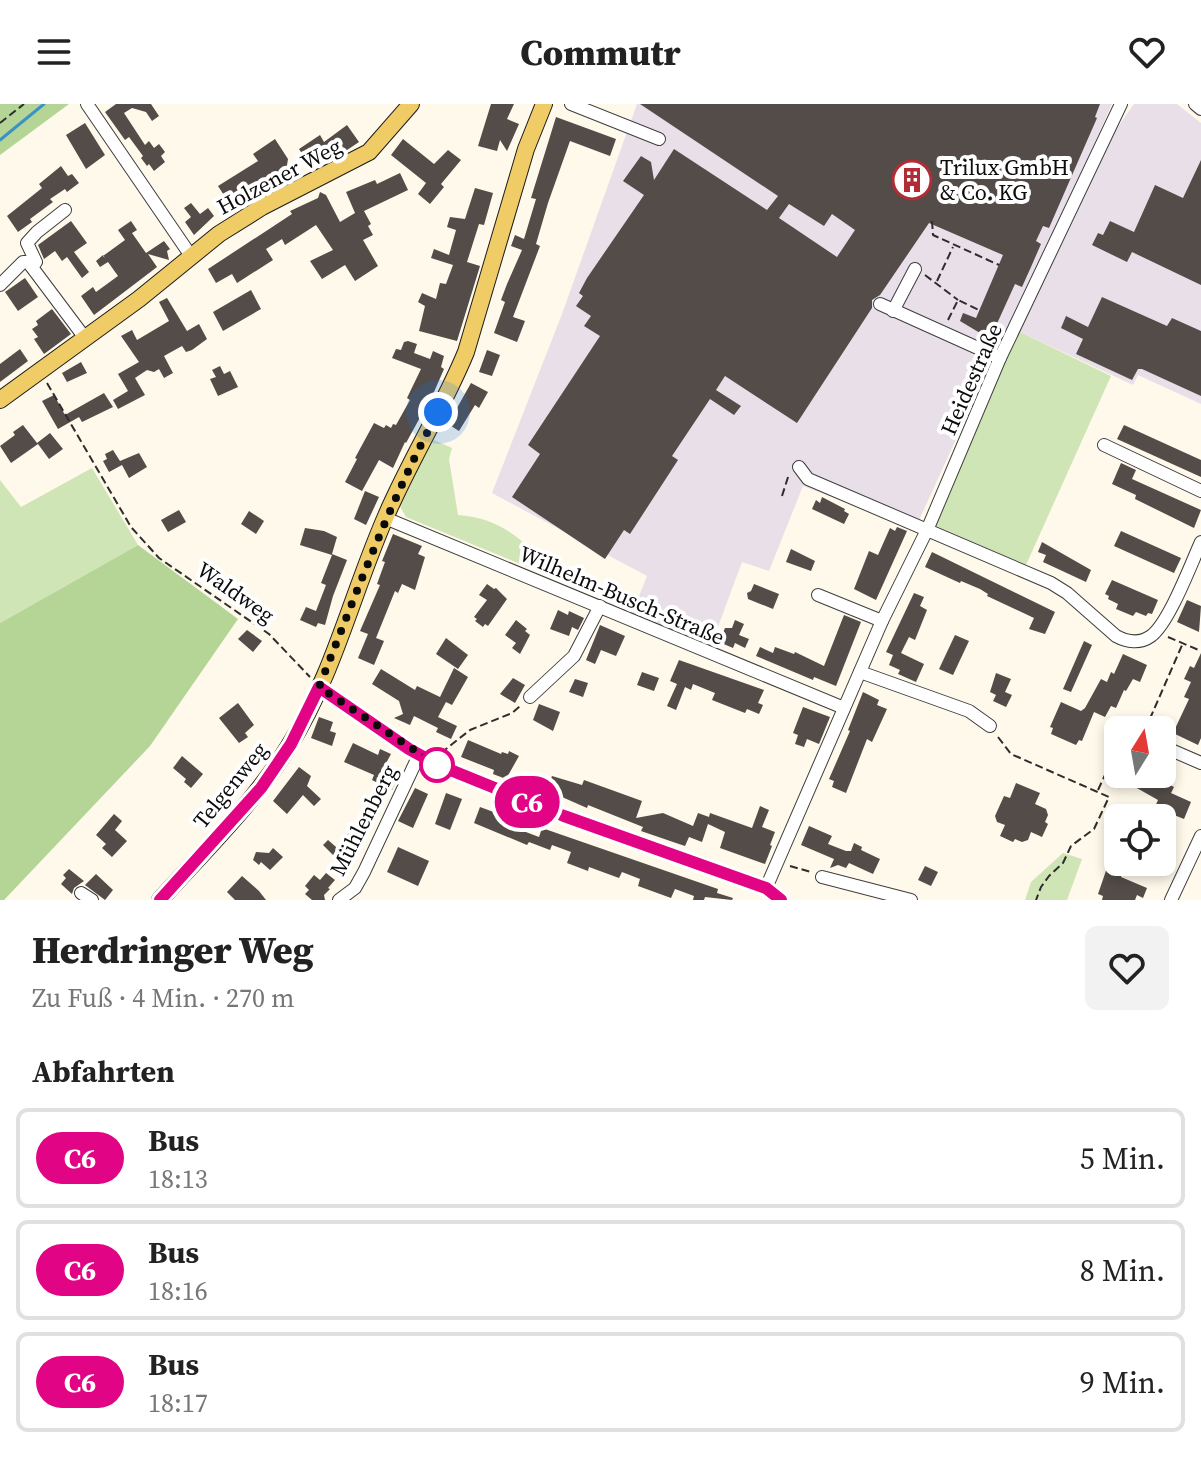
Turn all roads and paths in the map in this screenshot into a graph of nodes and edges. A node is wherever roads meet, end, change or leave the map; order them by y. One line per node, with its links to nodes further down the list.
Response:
1 (24, 104): 7 (path)
2 (87, 104): 12 (street)
3 (411, 104): 12 (main road, Holzener Weg)
4 (544, 104): 31 (main road, Telgenweg)
5 (571, 104): 8 (street)
6 (1119, 106): 24 (street, Heidestraße)
7 (0, 123)
8 (659, 139)
9 (65, 210): 14 (street)
10 (932, 221): 11 (path)
11 (954, 245): 13 (path); 16 (path)
12 (191, 256): 23 (main road, Holzener Weg)
13 (999, 265)
14 (32, 267): 17 (street); 23 (street)
15 (915, 269): 16 (path); 21 (street)
16 (936, 282): 18 (path)
17 (0, 285)
18 (958, 300): 20 (path); 22 (path)
19 (880, 304): 21 (street)
20 (979, 310)
21 (893, 311): 22 (street)
22 (942, 332): 24 (street)
23 (85, 338): 25 (main road, Holzener Weg)
24 (1000, 358): 32 (street, Heidestraße)
25 (40, 372): 26 (main road, Holzener Weg); 41 (path, Waldweg)
26 (0, 400)
27 (1104, 445): 29 (street)
28 (794, 471): 30 (path); 32 (street)
29 (1201, 491)
30 (782, 496)
31 (385, 518): 35 (street, Wilhelm-Busch-Straße); 41 (main road, Telgenweg)
32 (928, 528): 36 (street, Heidestraße); 37 (street)
33 (1201, 542): 37 (street)
34 (818, 595): 36 (street)
35 (600, 606): 42 (street); 43 (street, Wilhelm-Busch-Straße)
36 (882, 621): 40 (street, Heidestraße)
37 (1156, 631): 38 (path)
38 (1183, 643): 39 (path); 44 (path)
39 (1201, 651)
40 (860, 672): 43 (street, Heidestraße); 45 (street)
41 (319, 687): 47 (street, Mühlenberg); 56 (main road, Telgenweg)
42 (530, 697): 48 (path)
43 (844, 708): 53 (street, Heidestraße)
44 (1151, 716)
45 (990, 726): 51 (path)
46 (1176, 752): 49 (street)
47 (419, 755): 48 (street, Mühlenberg); 57 (street, Mühlenberg)
48 (434, 763): 55 (street, Mühlenberg)
49 (1201, 763)
50 (1104, 777): 51 (path)
51 (1097, 792): 60 (path)
52 (1201, 836): 61 (street)
53 (778, 863): 54 (path); 55 (street, Heidestraße)
54 (822, 877): 59 (street)
55 (766, 888): 58 (street, Mühlenberg)
56 (160, 900)
57 (339, 900)
58 (781, 900)
59 (911, 900)
60 (1036, 900)
61 (1171, 900)

